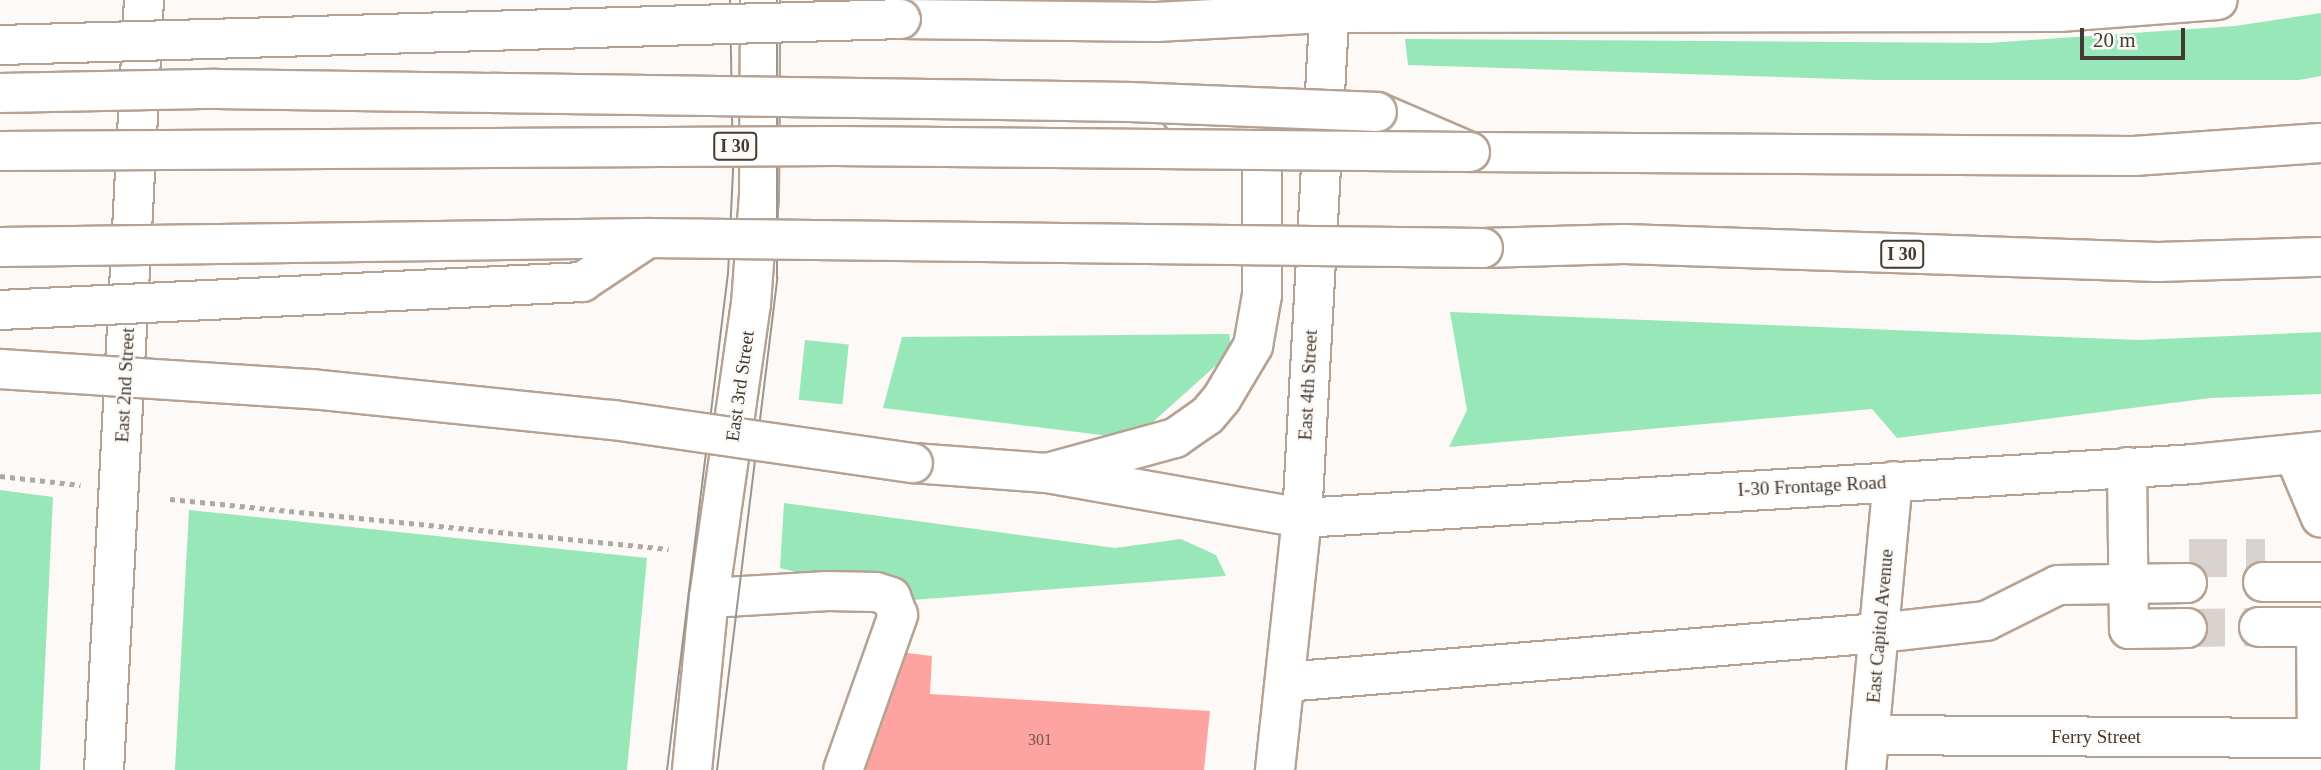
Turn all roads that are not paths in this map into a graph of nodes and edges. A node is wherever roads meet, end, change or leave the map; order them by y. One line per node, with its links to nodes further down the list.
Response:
1 (144, 0): 38 (main road, East 2nd Street)
2 (760, 0): 10 (main road, East 3rd Street)
3 (1190, 0): 8 (main road)
4 (2218, 0): 7 (main road)
5 (1330, 6): 6 (main road); 8 (main road); 24 (main road, East 4th Street)
6 (1575, 6): 7 (main road)
7 (1917, 6)
8 (1156, 22): 9 (main road, bridge)
9 (0, 45)
10 (761, 81): 22 (main road); 30 (main road, East 3rd Street)
11 (0, 93): 14 (main road, bridge)
12 (2321, 143): 14 (main road, I 30)
13 (0, 151): 14 (main road, I 30, bridge)
14 (1470, 152)
15 (648, 238): 16 (main road, I 30, bridge); 17 (main road, I 30, bridge); 18 (main road, bridge)
16 (0, 247)
17 (2321, 257)
18 (0, 310)
19 (0, 369): 22 (main road, bridge)
20 (2307, 452): 21 (main road, I-30 Frontage Road); 25 (main road)
21 (2127, 467): 23 (main road, I-30 Frontage Road); 28 (main road)
22 (1047, 473): 24 (main road, I-30 Frontage Road)
23 (1893, 481): 24 (main road, I-30 Frontage Road); 33 (main road, East Capitol Avenue)
24 (1302, 518): 35 (main road, East 4th Street)
25 (2321, 518)
26 (2321, 557): 29 (main road)
27 (2188, 570): 28 (main road)
28 (2128, 571): 32 (main road); 33 (main road)
29 (2321, 582)
30 (709, 598): 39 (main road, East 3rd Street); 40 (main road)
31 (2259, 627): 34 (main road)
32 (2187, 628)
33 (1879, 634): 35 (main road); 37 (main road, East Capitol Avenue)
34 (2319, 637): 36 (main road)
35 (1285, 682): 41 (main road, East 4th Street)
36 (2319, 738): 37 (main road, Ferry Street)
37 (1868, 752)
38 (104, 770)
39 (692, 770)
40 (843, 770)
41 (1275, 770)

